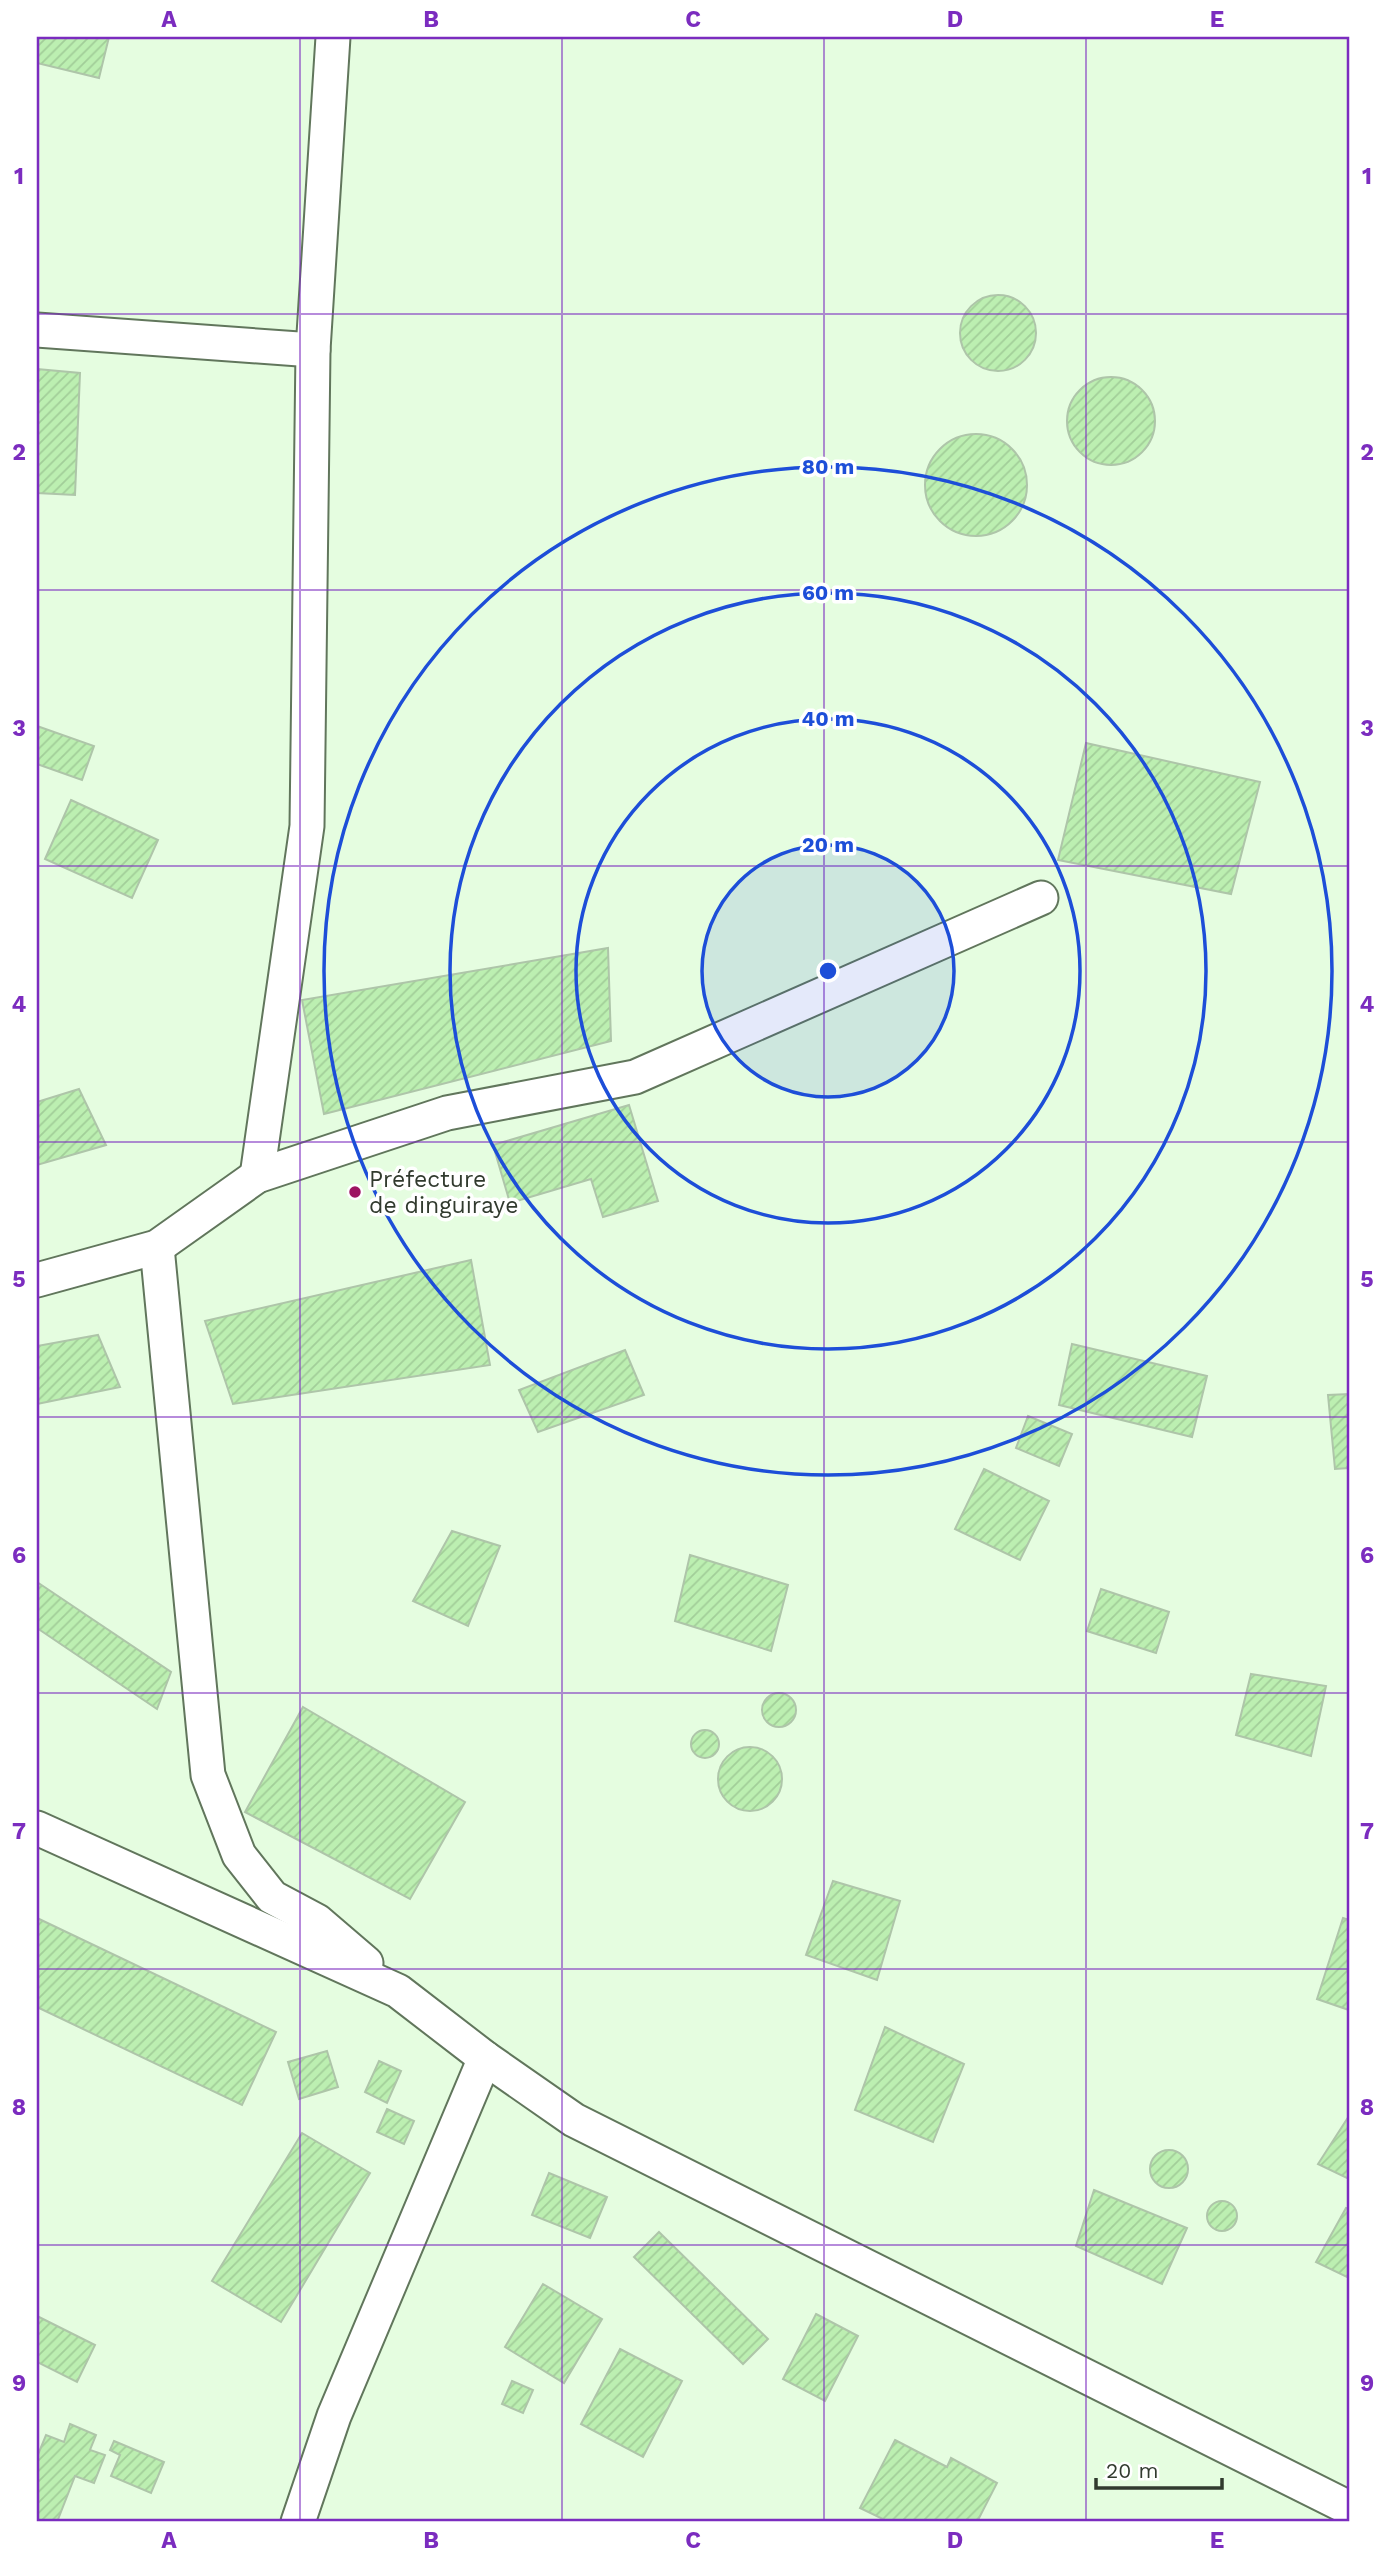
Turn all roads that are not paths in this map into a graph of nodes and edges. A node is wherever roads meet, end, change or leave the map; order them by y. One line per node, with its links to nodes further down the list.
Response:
1 (332, 37): 3 (street)
2 (37, 330): 3 (street)
3 (313, 351): 5 (street)
4 (1041, 898): 5 (street)
5 (257, 1176): 6 (street)
6 (157, 1247): 7 (street); 9 (street)
7 (37, 1280)
8 (37, 1828): 9 (street)
9 (398, 1991): 10 (street)
10 (485, 2058): 11 (street); 12 (street)
11 (1349, 2508)
12 (298, 2522)

